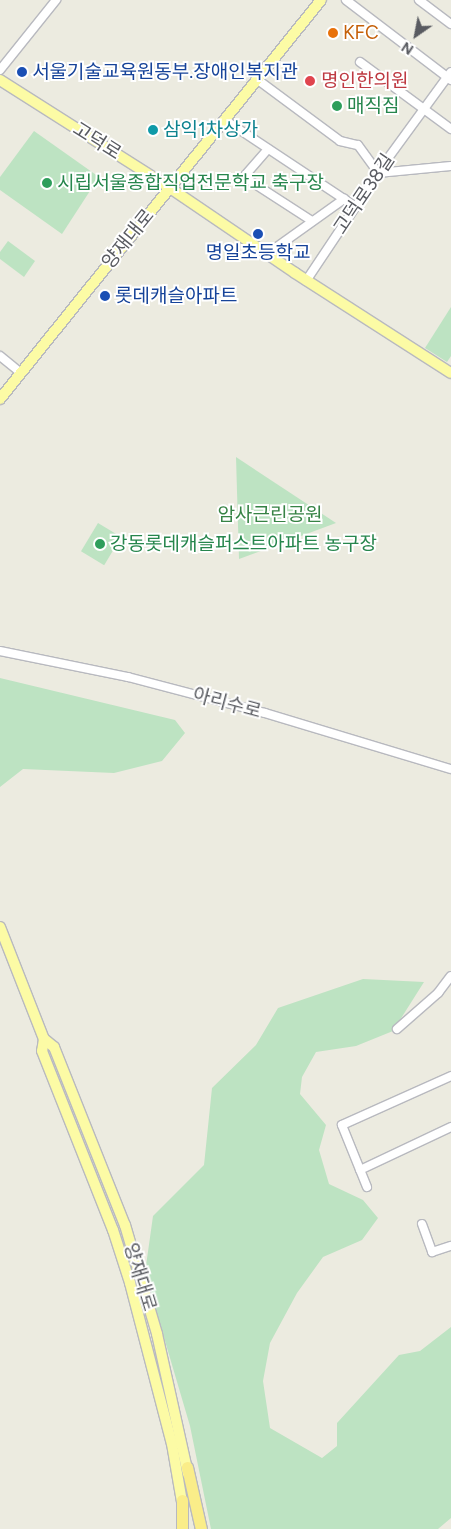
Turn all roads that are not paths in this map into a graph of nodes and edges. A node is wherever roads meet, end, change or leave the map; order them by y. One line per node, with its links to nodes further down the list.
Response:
1 (56, 0): 7 (street)
2 (321, 0): 10 (main road, 양재대로)
3 (346, 0): 8 (street, 고덕로38길)
4 (419, 0): 5 (street)
5 (451, 24)
6 (360, 62): 11 (street)
7 (0, 70)
8 (450, 77): 11 (street, 고덕로38길)
9 (0, 80): 17 (main road, 고덕로)
10 (258, 80): 12 (main road, 양재대로); 16 (street)
11 (424, 108): 13 (street); 16 (street, 고덕로38길)
12 (225, 120): 14 (street); 17 (main road, 양재대로)
13 (451, 129)
14 (268, 149): 18 (street); 20 (street)
15 (451, 166): 16 (street)
16 (378, 173): 19 (street, 고덕로38길)
17 (170, 188): 21 (main road, 고덕로); 24 (main road, 양재대로)
18 (344, 199): 19 (street); 20 (street)
19 (356, 207): 22 (street, 고덕로38길)
20 (312, 221): 21 (street)
21 (267, 254): 22 (main road, 고덕로)
22 (306, 281): 25 (main road, 고덕로)
23 (0, 356): 24 (street)
24 (21, 373): 26 (main road, 양재대로)
25 (451, 373)
26 (0, 399)
27 (0, 651): 28 (street, 아리수로)
28 (451, 769)
29 (0, 927): 32 (main road, 양재대로)
30 (451, 976): 31 (street)
31 (397, 1029)
32 (44, 1039): 39 (main road, 양재대로); 40 (main road, 양재대로)
33 (451, 1076): 35 (street)
34 (451, 1127): 35 (street)
35 (360, 1170): 36 (street)
36 (367, 1187)
37 (422, 1224): 38 (street)
38 (451, 1246)
39 (187, 1467): 43 (main road, 양재대로); 44 (highway)
40 (182, 1500): 41 (highway); 42 (main road, 양재대로)
41 (182, 1529)
42 (187, 1529)
43 (196, 1529)
44 (201, 1529)

